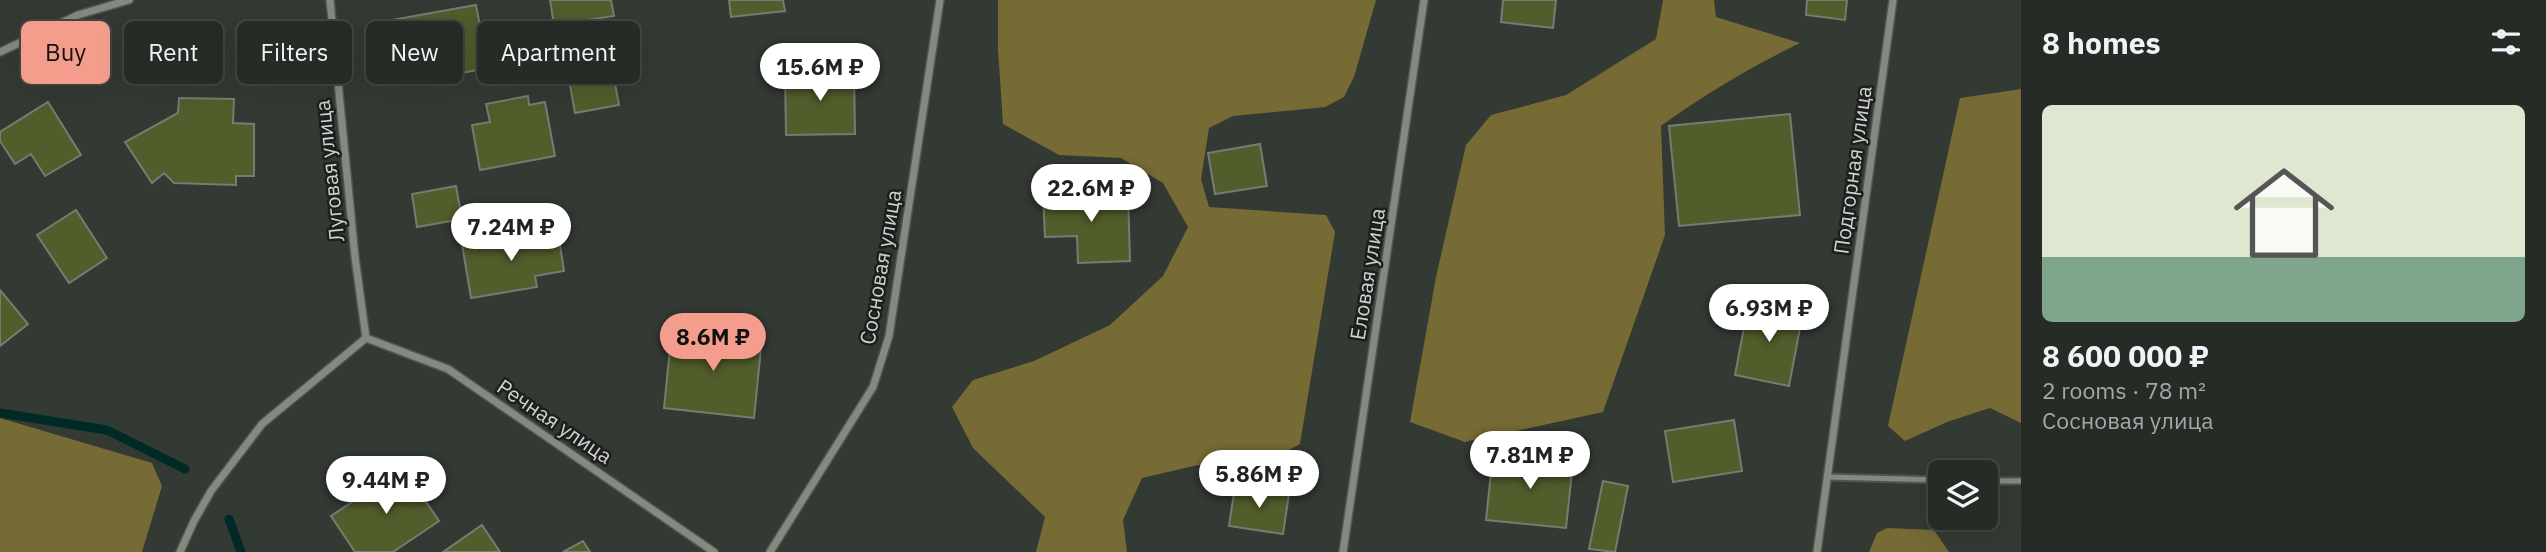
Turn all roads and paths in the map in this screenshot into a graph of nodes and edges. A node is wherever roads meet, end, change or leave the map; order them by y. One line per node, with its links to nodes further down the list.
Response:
1 (129, 0): 6 (street)
2 (330, 0): 7 (street, Луговая улица)
3 (940, 0): 14 (street, Сосновая улица)
4 (1424, 0): 15 (street, Еловая улица)
5 (1893, 0): 8 (street, Подгорная улица)
6 (0, 52)
7 (366, 338): 12 (street); 13 (street, Речная улица)
8 (1826, 477): 9 (lane); 16 (street, Подгорная улица)
9 (1928, 480)
10 (1998, 481): 11 (lane)
11 (2021, 481)
12 (180, 552)
13 (714, 552)
14 (770, 552)
15 (1343, 552)
16 (1817, 552)

